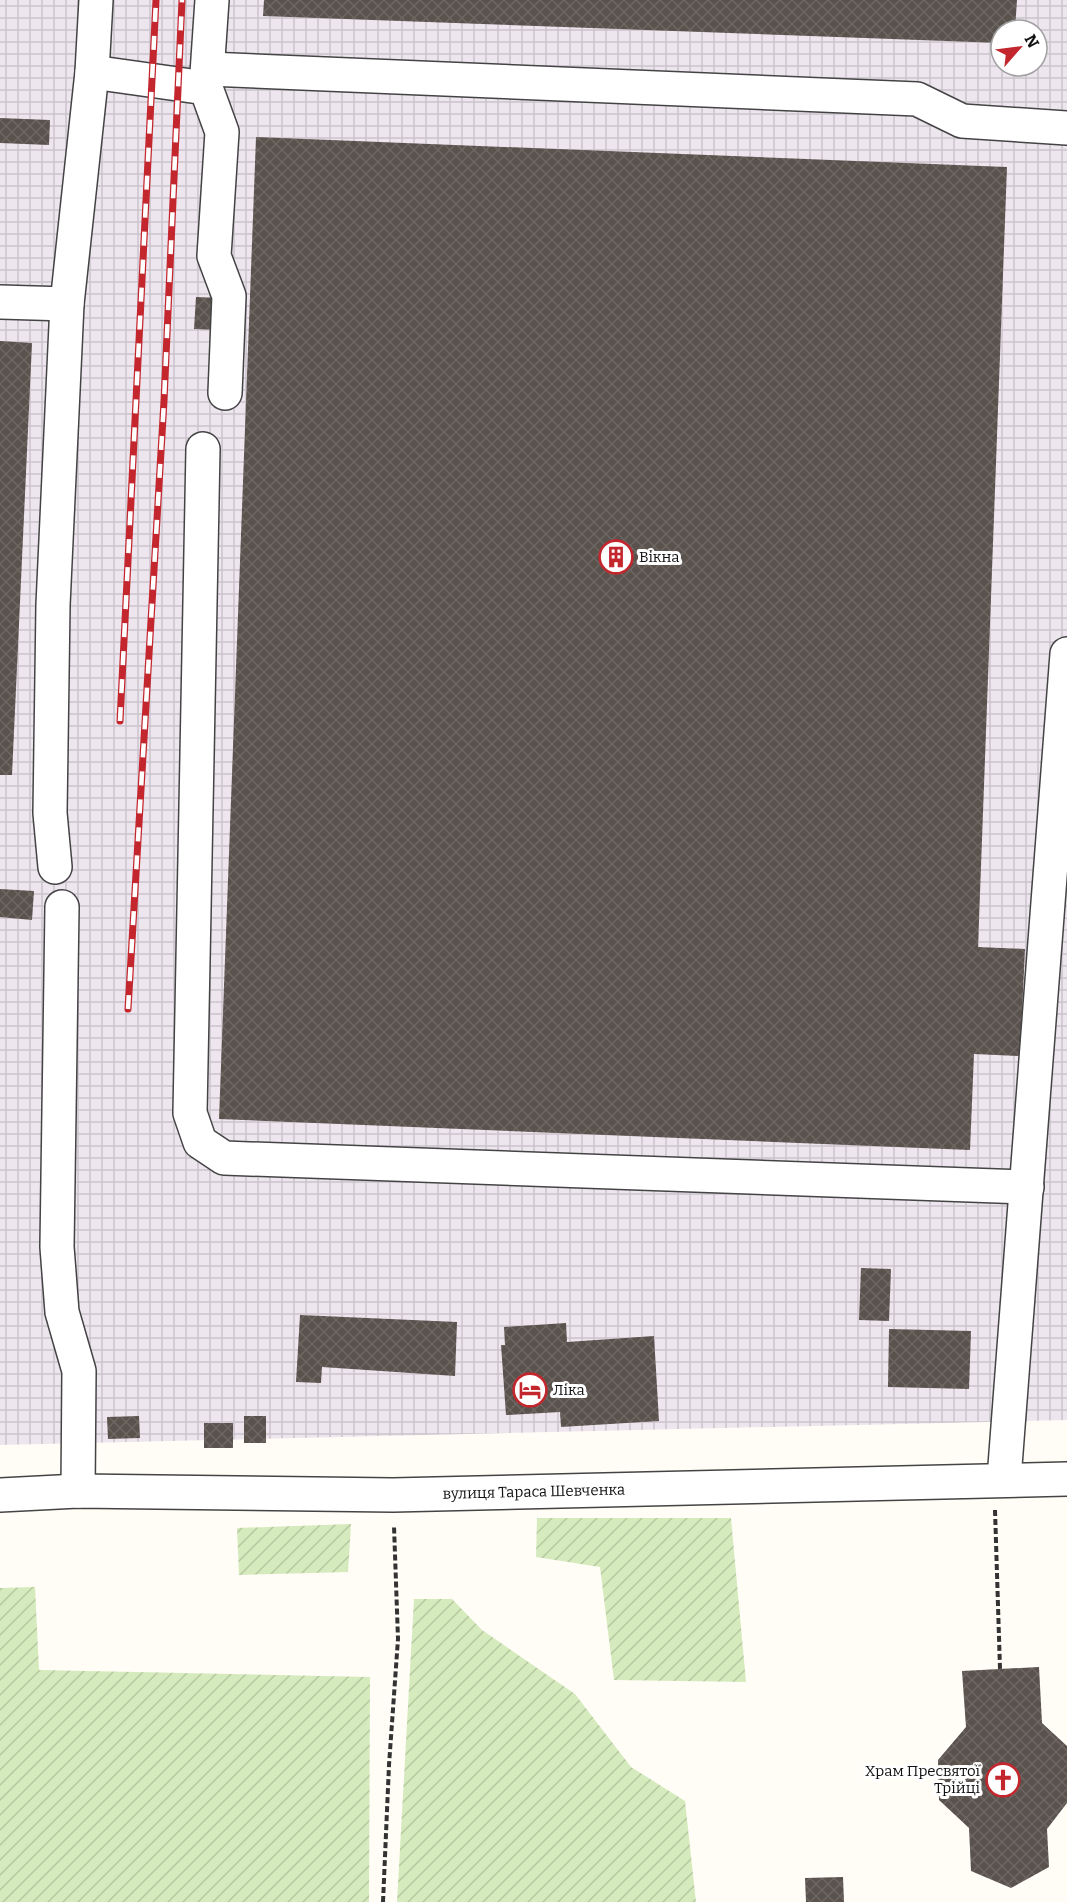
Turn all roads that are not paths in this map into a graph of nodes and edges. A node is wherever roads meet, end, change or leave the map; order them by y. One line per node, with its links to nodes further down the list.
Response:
1 (96, 0): 3 (street)
2 (212, 0): 4 (street)
3 (92, 72): 4 (street); 7 (street)
4 (207, 79): 5 (street); 8 (street)
5 (1067, 129)
6 (0, 302): 7 (street)
7 (67, 304): 11 (street)
8 (225, 393)
9 (204, 448): 13 (street)
10 (1067, 654): 13 (street)
11 (55, 867)
12 (62, 907): 16 (street)
13 (1027, 1187): 15 (street)
14 (1067, 1479): 15 (street, вулиця Тараса Шевченка)
15 (999, 1490): 16 (street, вулиця Тараса Шевченка)
16 (78, 1491): 17 (street, вулиця Тараса Шевченка)
17 (0, 1495)

